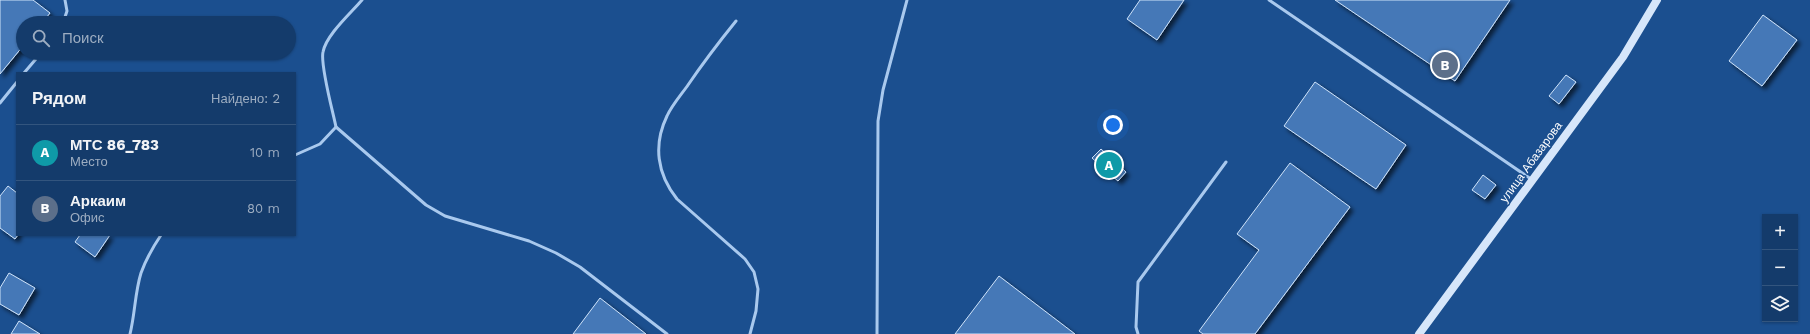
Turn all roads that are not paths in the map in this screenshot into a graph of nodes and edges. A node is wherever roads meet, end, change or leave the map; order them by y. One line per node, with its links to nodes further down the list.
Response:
1 (65, 0): 6 (lane)
2 (362, 0): 12 (lane)
3 (907, 0): 20 (lane)
4 (1268, 0): 15 (lane)
5 (1657, 0): 15 (street, улица Абазарова)
6 (65, 16)
7 (736, 21): 19 (lane)
8 (34, 60): 9 (lane)
9 (25, 72)
10 (16, 83): 11 (lane)
11 (0, 103)
12 (336, 127): 13 (lane); 18 (lane)
13 (296, 155)
14 (1226, 162): 21 (lane)
15 (1533, 180): 22 (street, улица Абазарова)
16 (160, 236): 17 (lane)
17 (130, 334)
18 (667, 334)
19 (750, 334)
20 (877, 334)
21 (1138, 334)
22 (1419, 334)

